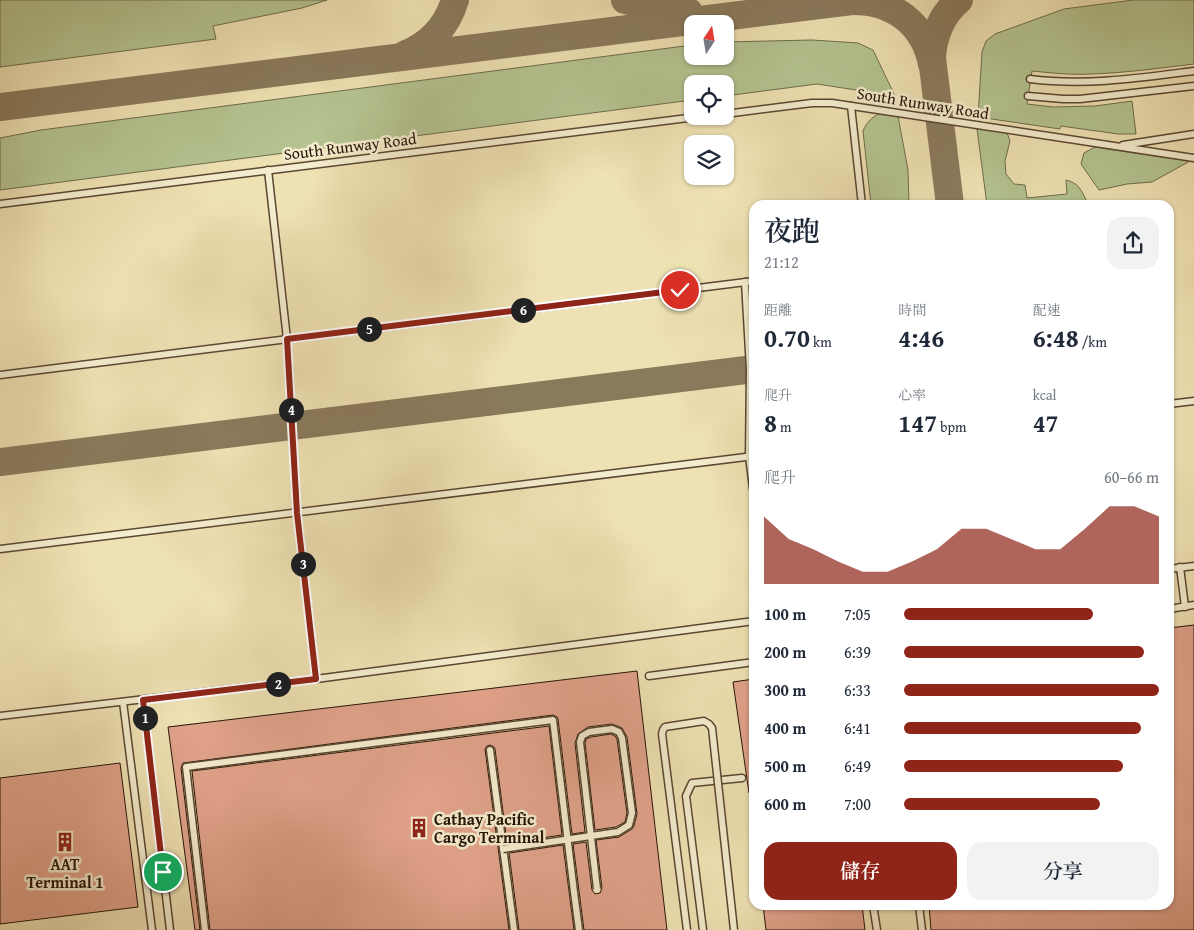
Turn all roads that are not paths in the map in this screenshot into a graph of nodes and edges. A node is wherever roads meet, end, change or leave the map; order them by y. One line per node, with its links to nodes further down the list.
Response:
1 (1194, 71): 2 (lane)
2 (1030, 79)
3 (1194, 86): 4 (lane)
4 (1028, 96)
5 (851, 106): 6 (lane, South Runway Road); 9 (lane, South Runway Road); 12 (lane)
6 (734, 113)
7 (684, 118): 11 (lane, South Runway Road)
8 (1194, 134): 9 (lane, South Runway Road)
9 (1116, 146): 10 (lane, South Runway Road)
10 (1194, 158)
11 (268, 170): 13 (lane, South Runway Road); 16 (lane)
12 (861, 200)
13 (0, 204)
14 (745, 282): 15 (lane); 16 (lane); 17 (lane)
15 (749, 282)
16 (287, 339): 18 (lane); 22 (lane)
17 (749, 352)
18 (0, 375)
19 (1194, 401): 20 (lane)
20 (1174, 403)
21 (749, 456): 22 (lane)
22 (297, 513): 23 (lane); 33 (lane)
23 (0, 550)
24 (1194, 566): 25 (lane)
25 (1180, 567): 26 (lane); 28 (lane)
26 (1174, 568)
27 (1194, 605): 28 (lane)
28 (1185, 607): 29 (lane)
29 (1174, 608)
30 (749, 623): 33 (lane)
31 (749, 663): 32 (lane)
32 (649, 676)
33 (316, 679): 34 (lane)
34 (143, 700): 35 (lane); 44 (lane)
35 (123, 702): 36 (lane); 43 (lane)
36 (0, 716)
37 (490, 750): 39 (lane)
38 (742, 778): 49 (lane)
39 (503, 850): 40 (lane, bridge); 46 (lane)
40 (597, 889)
41 (874, 910): 51 (lane)
42 (920, 910): 52 (lane)
43 (152, 930)
44 (170, 930)
45 (205, 930): 47 (lane, bridge)
46 (514, 930)
47 (579, 930)
48 (687, 930): 50 (lane, bridge)
49 (703, 930)
50 (734, 930)
51 (877, 930)
52 (922, 930)

